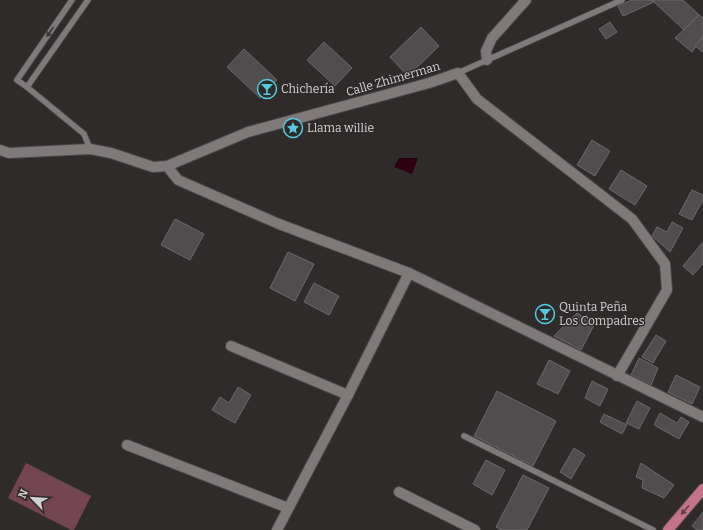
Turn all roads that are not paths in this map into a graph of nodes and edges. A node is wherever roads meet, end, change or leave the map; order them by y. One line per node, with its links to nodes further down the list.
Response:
1 (72, 0): 7 (lane, one-way to 7)
2 (88, 0): 7 (lane)
3 (526, 0): 5 (street)
4 (622, 0): 5 (lane, Calle Zhimerman)
5 (487, 60): 6 (lane, Calle Zhimerman)
6 (458, 73): 10 (street, Calle Zhimerman); 13 (street)
7 (27, 87): 8 (lane)
8 (90, 149): 9 (street, Calle Zhimerman); 10 (street, Calle Zhimerman)
9 (0, 150)
10 (167, 166): 11 (street)
11 (409, 273): 13 (street); 14 (street)
12 (231, 346): 14 (street)
13 (617, 376): 15 (street)
14 (348, 395): 20 (street)
15 (703, 417)
16 (464, 436): 23 (lane)
17 (127, 445): 20 (street)
18 (703, 489): 24 (main road, one-way to 24)
19 (399, 492): 22 (street)
20 (288, 508): 21 (street)
21 (277, 530)
22 (475, 530)
23 (652, 530)
24 (668, 530)

